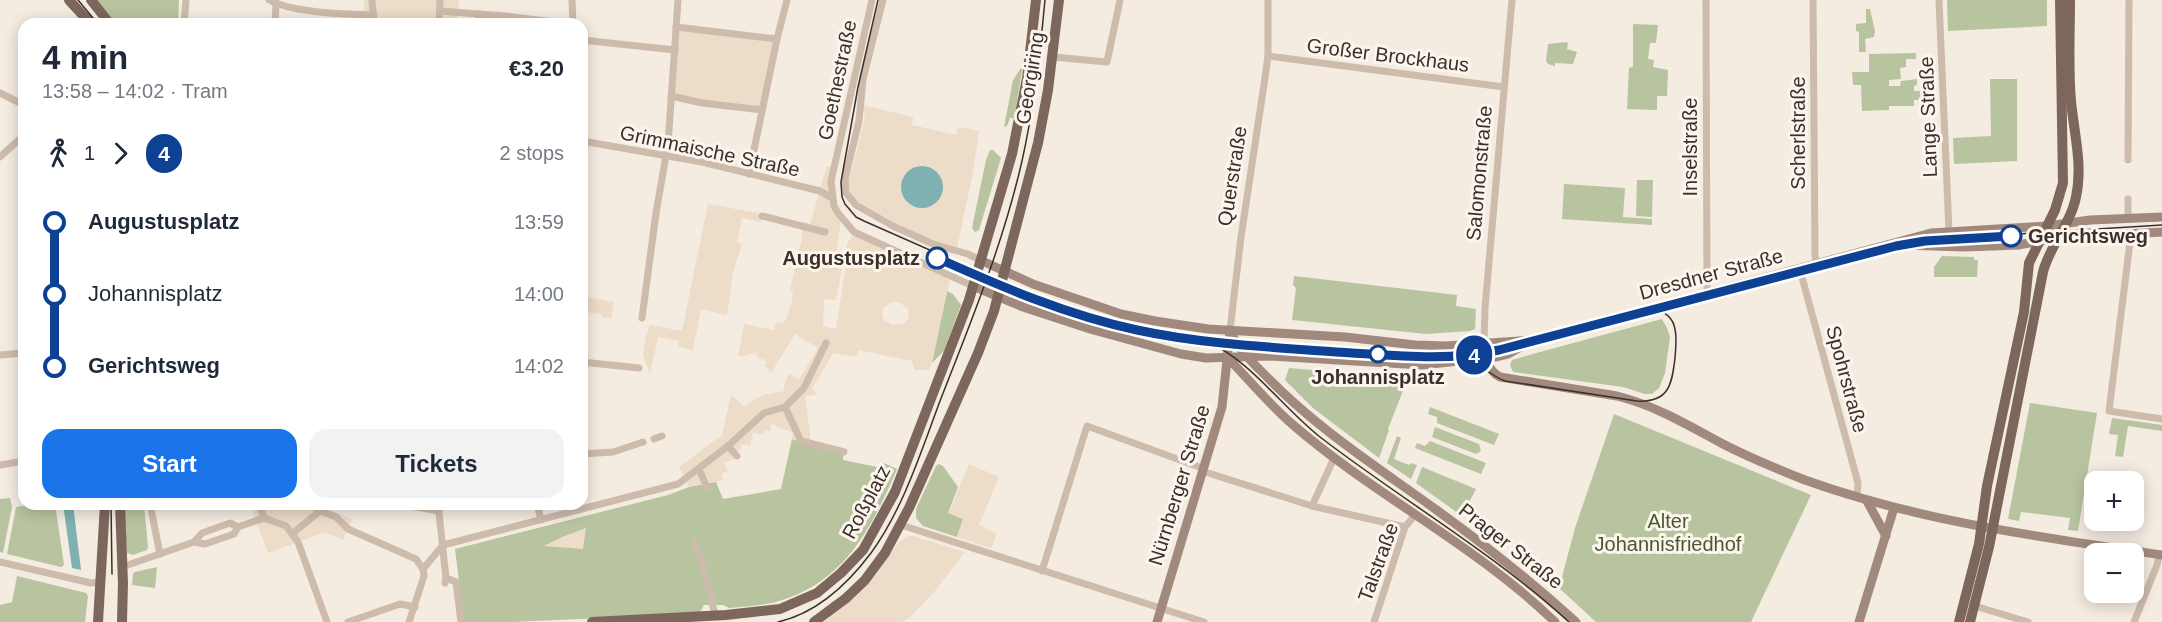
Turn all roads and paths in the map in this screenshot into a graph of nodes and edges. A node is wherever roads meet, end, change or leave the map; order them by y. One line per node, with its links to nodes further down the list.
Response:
1 (69, 0): 26 (main road)
2 (91, 0): 27 (main road)
3 (186, 0): 28 (street)
4 (372, 0): 25 (street)
5 (440, 0): 23 (street)
6 (572, 0): 33 (street)
7 (678, 0): 34 (street)
8 (787, 0): 35 (street)
9 (872, 0): 69 (street, Goethestraße)
10 (884, 0): 65 (street, Goethestraße)
11 (1036, 0): 65 (main road, Georgiring)
12 (1059, 0): 39 (main road, Georgiring)
13 (1120, 0): 39 (street)
14 (1268, 0): 38 (street, Querstraße)
15 (1512, 0): 40 (street, Salomonstraße)
16 (1706, 0): 70 (street, Inselstraße)
17 (1813, 0): 66 (street, Scherlstraße)
18 (1939, 0): 59 (street, Lange Straße)
19 (2060, 0): 57 (main road)
20 (2070, 0): 56 (main road)
21 (2128, 0): 49 (street)
22 (272, 2): 25 (street); 29 (street)
23 (440, 11): 24 (street); 30 (street)
24 (482, 14): 31 (street); 32 (street)
25 (374, 15)
26 (86, 18)
27 (105, 18)
28 (184, 18)
29 (274, 18)
30 (439, 18)
31 (480, 18)
32 (497, 18)
33 (572, 18)
34 (676, 27): 35 (street); 37 (street)
35 (777, 39): 44 (street)
36 (588, 41): 37 (street)
37 (675, 50): 42 (street)
38 (1268, 56): 40 (street, Großer Brockhaus); 73 (street, Querstraße)
39 (1053, 57): 68 (main road, Georgiring)
40 (1504, 87): 76 (street, Salomonstraße)
41 (0, 93): 43 (street)
42 (671, 96): 44 (street); 47 (street)
43 (18, 102)
44 (762, 110): 50 (street)
45 (18, 141): 48 (street)
46 (588, 142): 47 (street, Grimmaische Straße)
47 (666, 156): 50 (street, Grimmaische Straße); 72 (street)
48 (0, 158)
49 (2128, 160)
50 (749, 174): 51 (street, Grimmaische Straße)
51 (830, 197)
52 (2128, 199): 55 (street)
53 (762, 216): 58 (street)
54 (2162, 217): 55 (main road, Dresdner Straße)
55 (2128, 218): 56 (main road, Dresdner Straße)
56 (2065, 224): 57 (main road, Dresdner Straße); 62 (main road)
57 (2047, 226): 59 (main road, Dresdner Straße); 63 (main road)
58 (825, 232)
59 (1949, 232): 64 (main road, Dresdner Straße)
60 (2162, 232): 61 (main road, Dresdner Straße)
61 (2131, 234): 62 (main road, Dresdner Straße); 84 (street)
62 (2056, 238): 63 (main road, Dresdner Straße); 116 (main road)
63 (2040, 241): 64 (main road, Dresdner Straße); 116 (main road)
64 (1896, 244): 66 (main road, Dresdner Straße)
65 (980, 260): 68 (main road); 69 (main road)
66 (1817, 265): 67 (main road, Dresdner Straße)
67 (1800, 270): 70 (main road, Dresdner Straße); 98 (street, Spohrstraße)
68 (1005, 271): 71 (main road); 73 (main road)
69 (973, 286): 71 (main road); 133 (main road, Roßplatz)
70 (1707, 294): 74 (main road, Dresdner Straße)
71 (999, 296): 80 (main road); 113 (main road, Roßplatz)
72 (642, 318)
73 (1230, 330): 76 (main road); 79 (main road); 80 (main road, Querstraße)
74 (1534, 340): 76 (main road, Dresdner Straße); 76 (main road, Dresdner Straße)
75 (826, 343): 83 (street)
76 (1485, 351): 79 (main road, Dresdner Straße); 98 (main road)
77 (18, 354): 78 (street)
78 (0, 355)
79 (1247, 357): 80 (main road); 146 (main road, Prager Straße)
80 (1228, 358): 92 (main road); 96 (main road, Nürnberger Straße)
81 (588, 363): 82 (street)
82 (639, 368)
83 (785, 407): 88 (street); 89 (street)
84 (2162, 418)
85 (662, 436): 86 (street)
86 (654, 439)
87 (643, 442): 90 (street)
88 (728, 446): 91 (street); 95 (street)
89 (844, 452)
90 (588, 454)
91 (737, 456)
92 (1334, 458): 99 (street); 110 (main road)
93 (18, 462): 94 (street)
94 (0, 465)
95 (699, 469): 97 (street); 100 (street)
96 (1202, 470): 99 (street); 128 (street); 132 (main road, Nürnberger Straße)
97 (707, 488)
98 (1862, 499): 101 (main road); 118 (main road)
99 (1312, 506): 115 (street)
100 (588, 508)
101 (1894, 508): 116 (main road); 118 (main road)
102 (105, 510): 124 (main road)
103 (120, 510): 126 (main road)
104 (151, 510): 122 (street)
105 (261, 510): 111 (street)
106 (438, 510): 121 (street)
107 (538, 510): 112 (street)
108 (579, 510): 112 (street)
109 (320, 511): 117 (street); 127 (street)
110 (1415, 515): 115 (street, Talstraße); 145 (main road, Prager Straße)
111 (264, 518): 114 (street); 117 (street)
112 (541, 520): 121 (street)
113 (901, 525): 128 (street); 141 (main road, Roßplatz)
114 (238, 526): 119 (street); 119 (street)
115 (1405, 527): 144 (street, Talstraße)
116 (1987, 528): 123 (main road); 131 (main road); 148 (main road)
117 (293, 534): 136 (street)
118 (1886, 536): 147 (main road)
119 (194, 542): 122 (street)
120 (695, 542): 133 (street)
121 (443, 545): 127 (street); 139 (street)
122 (160, 554): 126 (street)
123 (2161, 555): 151 (street)
124 (103, 558): 126 (main road); 129 (main road)
125 (0, 562): 129 (street)
126 (122, 567): 129 (main road); 135 (main road)
127 (423, 569): 130 (street)
128 (1042, 571): 132 (street)
129 (101, 582): 134 (main road)
130 (415, 606): 137 (street); 138 (street)
131 (1975, 606): 149 (main road); 150 (street)
132 (1161, 609): 142 (main road, Nürnberger Straße); 143 (street)
133 (717, 620): 140 (main road, Roßplatz)
134 (98, 622)
135 (122, 622)
136 (327, 622)
137 (348, 622)
138 (408, 622)
139 (461, 622)
140 (592, 622)
141 (814, 622)
142 (1157, 622)
143 (1204, 622)
144 (1374, 622)
145 (1555, 622)
146 (1575, 622)
147 (1859, 622)
148 (1959, 622)
149 (1970, 622)
150 (2028, 622)
151 (2134, 622)

